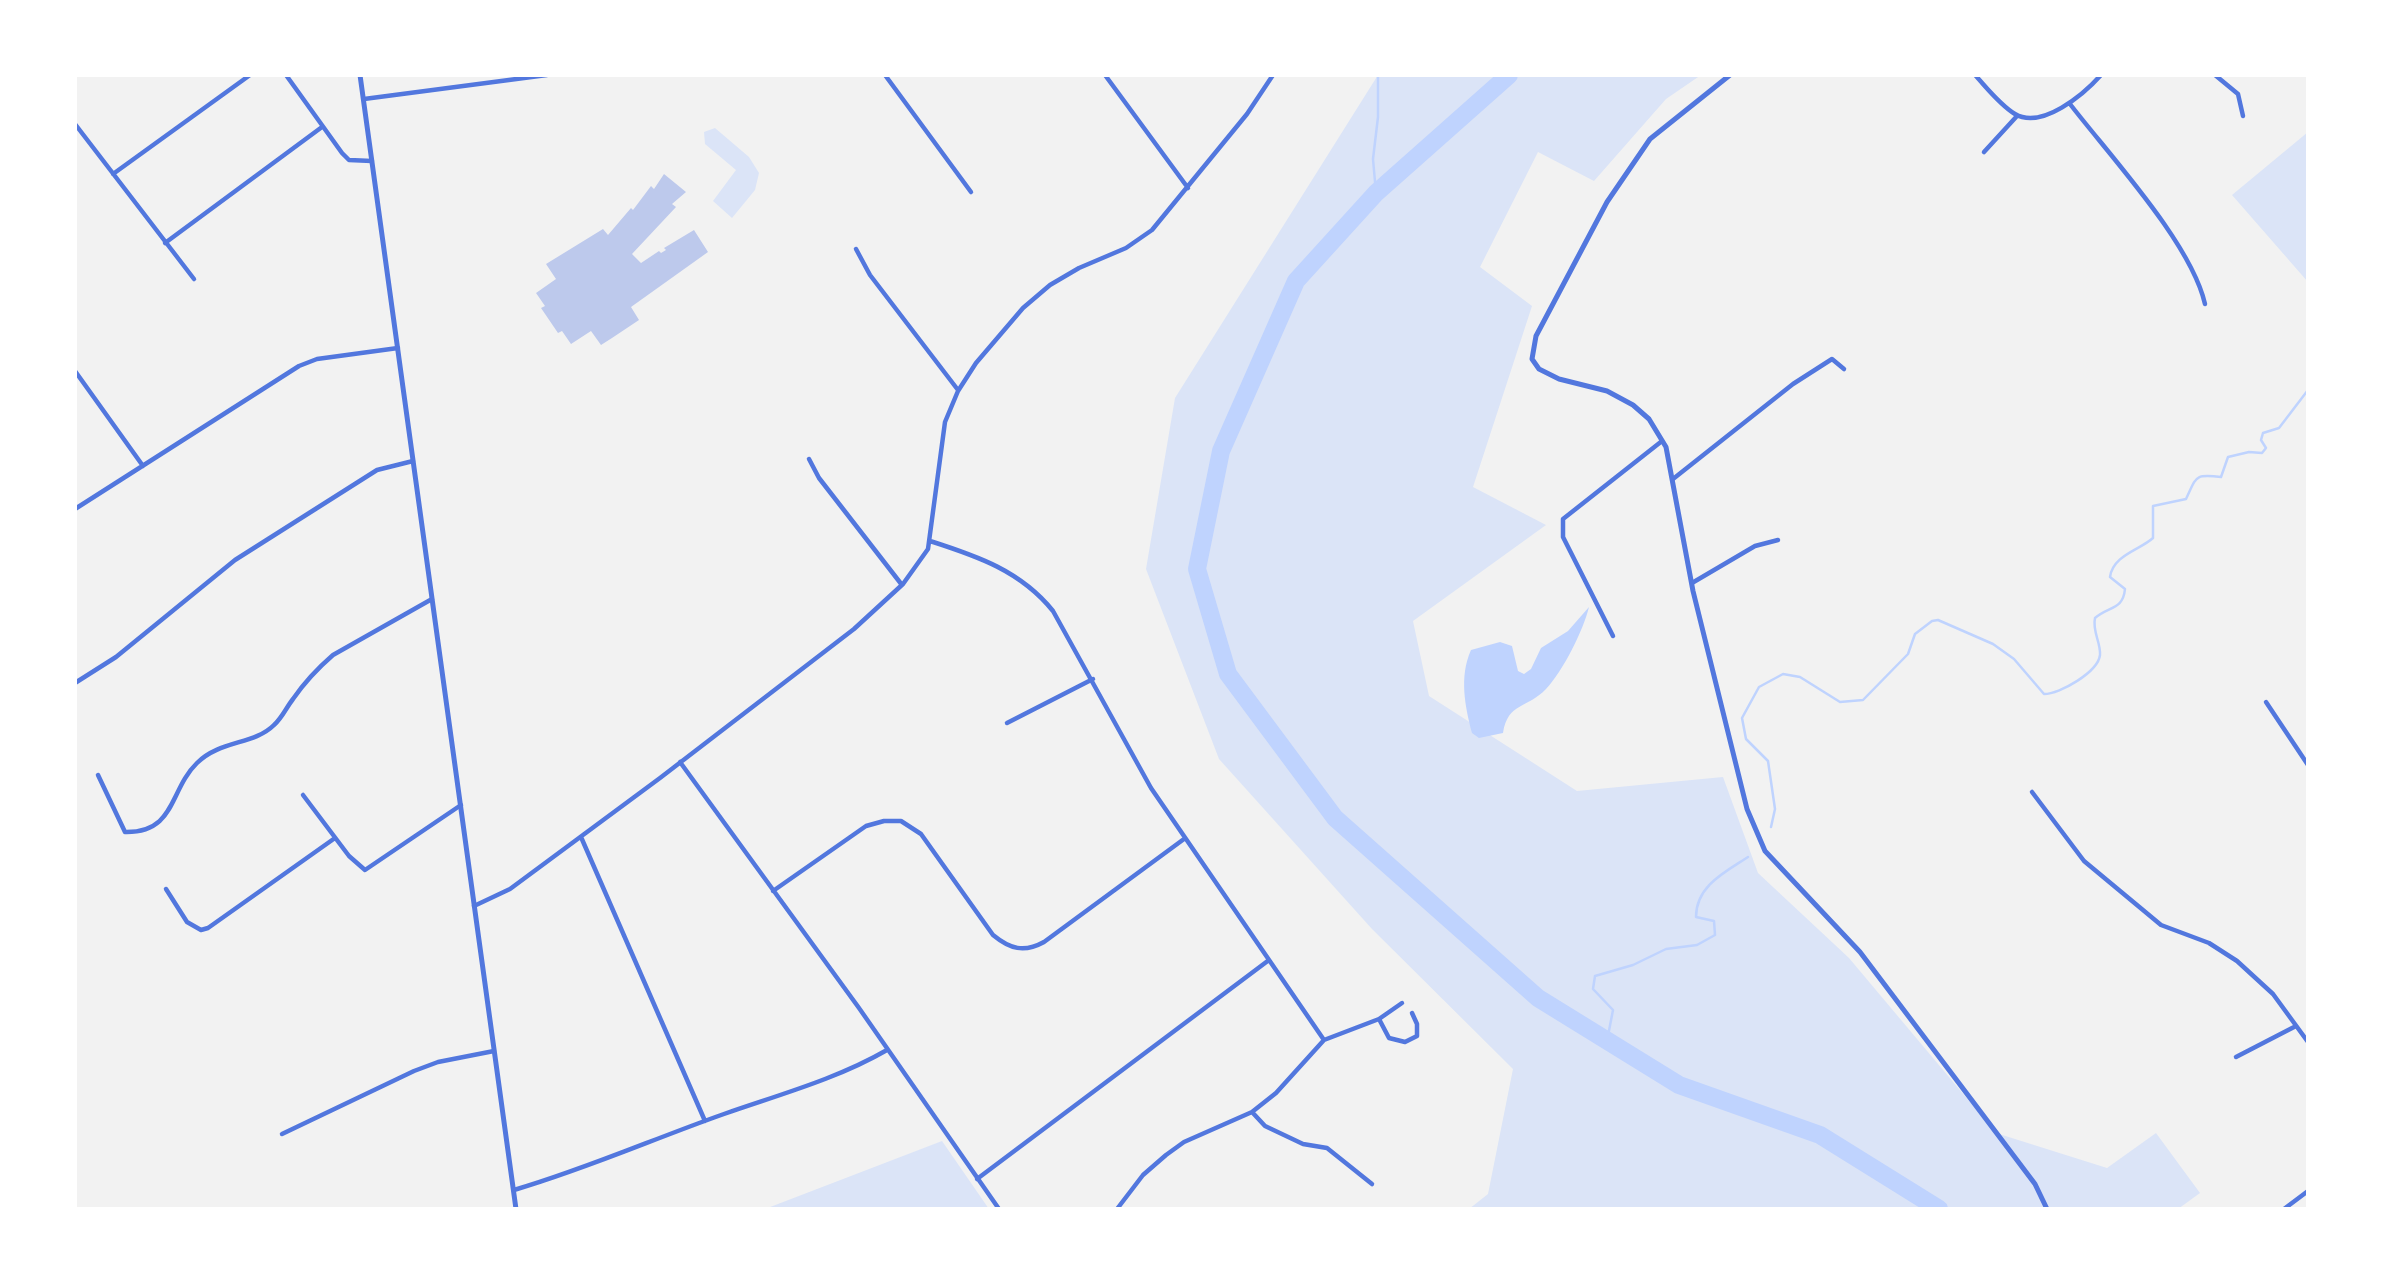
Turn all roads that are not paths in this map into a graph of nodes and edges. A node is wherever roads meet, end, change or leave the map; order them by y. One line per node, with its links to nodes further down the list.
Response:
1 (250, 75): 20 (street)
2 (286, 75): 17 (street)
3 (360, 75): 12 (street)
4 (547, 75): 12 (street)
5 (885, 75): 22 (street)
6 (1105, 75): 21 (street)
7 (1273, 75): 21 (street)
8 (1730, 75): 31 (street)
9 (1975, 75): 14 (street)
10 (2101, 75): 13 (street)
11 (2215, 75): 15 (street)
12 (364, 99): 19 (street)
13 (2070, 104): 14 (street); 26 (street)
14 (2017, 116): 18 (street)
15 (2243, 116)
16 (75, 124): 20 (street)
17 (322, 127): 19 (street); 23 (street)
18 (1984, 152)
19 (372, 161): 27 (street)
20 (113, 174): 23 (street)
21 (1188, 188): 30 (street)
22 (971, 192)
23 (165, 243): 25 (street)
24 (856, 249): 30 (street)
25 (194, 279)
26 (2205, 304)
27 (398, 348): 33 (street); 34 (street)
28 (1844, 369): 35 (street)
29 (75, 371): 34 (street)
30 (958, 391): 38 (street)
31 (1662, 441): 35 (street); 42 (street)
32 (809, 459): 40 (street)
33 (413, 461): 41 (street); 44 (street)
34 (144, 466): 36 (street)
35 (1673, 479): 39 (street)
36 (75, 509)
37 (1778, 540): 39 (street)
38 (930, 541): 40 (street); 43 (street)
39 (1692, 583): 79 (street)
40 (902, 585): 47 (street)
41 (433, 599): 49 (street); 52 (street)
42 (1613, 636)
43 (1093, 679): 46 (street); 55 (street)
44 (75, 683)
45 (2266, 702): 48 (street)
46 (1007, 723)
47 (680, 762): 53 (street); 57 (street)
48 (2308, 765)
49 (98, 775)
50 (2032, 792): 63 (street)
51 (303, 795): 54 (street)
52 (461, 805): 54 (street); 58 (street)
53 (580, 836): 58 (street); 70 (street)
54 (335, 838): 56 (street)
55 (1184, 839): 57 (street); 59 (street)
56 (166, 889)
57 (773, 891): 66 (street)
58 (474, 906): 67 (street)
59 (1269, 960): 64 (street); 72 (street)
60 (1402, 1003): 62 (street)
61 (1412, 1013): 62 (street)
62 (1379, 1019): 64 (street)
63 (2296, 1026): 65 (street); 68 (street)
64 (1324, 1040): 69 (street)
65 (2308, 1042)
66 (887, 1050): 70 (street); 72 (street)
67 (494, 1051): 71 (street); 74 (street)
68 (2236, 1057)
69 (1252, 1112): 73 (street); 78 (street)
70 (705, 1121): 74 (street)
71 (282, 1134)
72 (977, 1179): 77 (street)
73 (1372, 1184)
74 (514, 1190): 76 (street)
75 (2308, 1191): 80 (street)
76 (516, 1209)
77 (999, 1209)
78 (1117, 1209)
79 (2046, 1209)
80 (2284, 1209)

